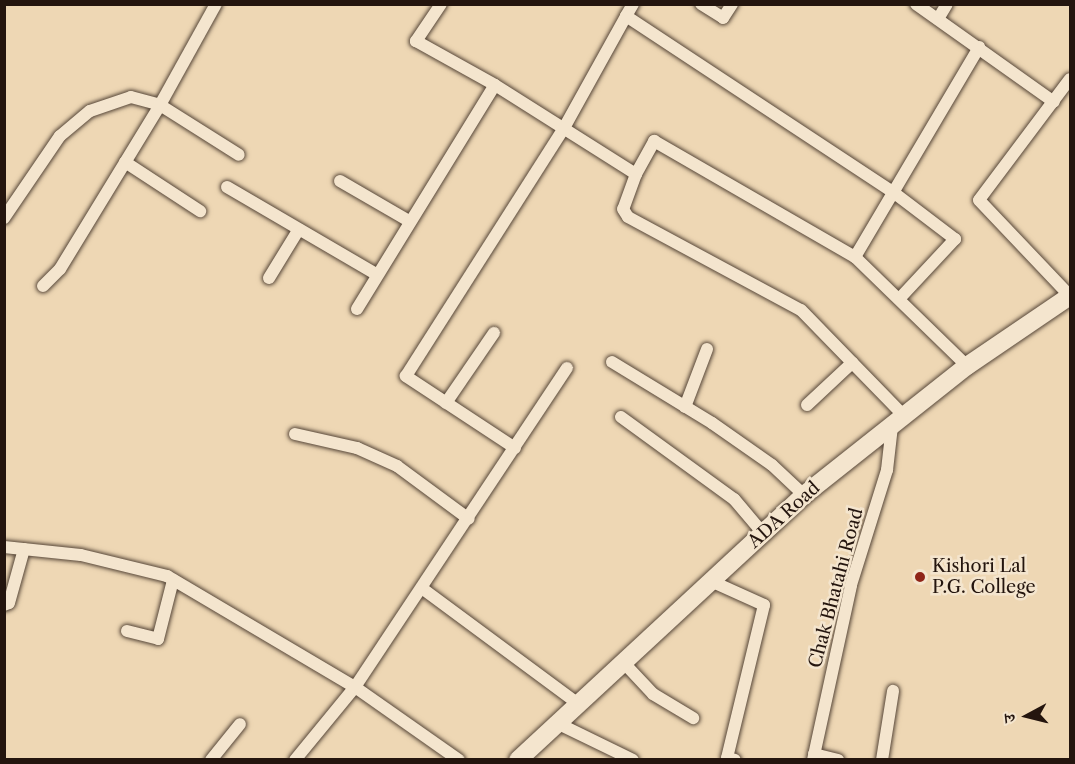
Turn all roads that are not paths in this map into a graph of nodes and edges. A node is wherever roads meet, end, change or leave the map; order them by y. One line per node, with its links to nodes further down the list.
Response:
1 (216, 4): 14 (street)
2 (441, 4): 11 (street)
3 (633, 4): 8 (street)
4 (701, 4): 5 (street)
5 (732, 4)
6 (916, 4): 9 (street)
7 (947, 4): 9 (street)
8 (626, 16): 15 (street); 21 (street)
9 (938, 19): 10 (street)
10 (979, 47): 13 (street); 21 (street)
11 (495, 85): 15 (street); 24 (street)
12 (1068, 88): 13 (street)
13 (1054, 102): 30 (street)
14 (160, 105): 16 (street); 17 (street); 23 (street)
15 (564, 128): 18 (street); 39 (street)
16 (239, 156)
17 (125, 162): 22 (street); 29 (street)
18 (636, 174): 26 (street); 36 (street)
19 (340, 181): 24 (street)
20 (227, 187): 25 (street)
21 (892, 192): 26 (street); 31 (street)
22 (200, 211)
23 (4, 218)
24 (409, 221): 27 (street)
25 (299, 229): 27 (street); 28 (street)
26 (855, 257): 31 (street)
27 (376, 274): 32 (street)
28 (269, 278)
29 (43, 286)
30 (1070, 296): 37 (street, ADA Road)
31 (899, 299): 37 (street)
32 (357, 309)
33 (494, 333): 39 (street)
34 (706, 349): 41 (street)
35 (612, 362): 41 (street)
36 (852, 363): 40 (street); 43 (street)
37 (967, 366): 43 (street, ADA Road)
38 (567, 368): 45 (street)
39 (446, 403): 45 (street)
40 (807, 405)
41 (685, 407): 46 (street)
42 (621, 417): 48 (street)
43 (898, 421): 46 (street, ADA Road); 63 (street, Chak Bhatahi Road)
44 (295, 434): 47 (street)
45 (516, 448): 47 (street)
46 (804, 495): 48 (street, ADA Road)
47 (469, 519): 53 (street)
48 (762, 532): 52 (street, ADA Road)
49 (4, 547): 50 (street)
50 (24, 549): 51 (street); 54 (street)
51 (173, 580): 55 (street); 57 (street)
52 (713, 582): 56 (street, ADA Road); 69 (street)
53 (423, 589): 57 (street); 59 (street)
54 (4, 605)
55 (127, 631)
56 (624, 663): 59 (street, ADA Road); 60 (street)
57 (355, 687): 65 (street); 66 (street)
58 (893, 691): 71 (street)
59 (580, 705): 62 (street, ADA Road)
60 (693, 718)
61 (240, 724): 64 (street)
62 (559, 724): 67 (street, ADA Road); 68 (street)
63 (813, 757): 70 (street)
64 (211, 759)
65 (295, 759)
66 (459, 759)
67 (518, 759)
68 (633, 759)
69 (735, 759)
70 (838, 759)
71 (882, 759)

